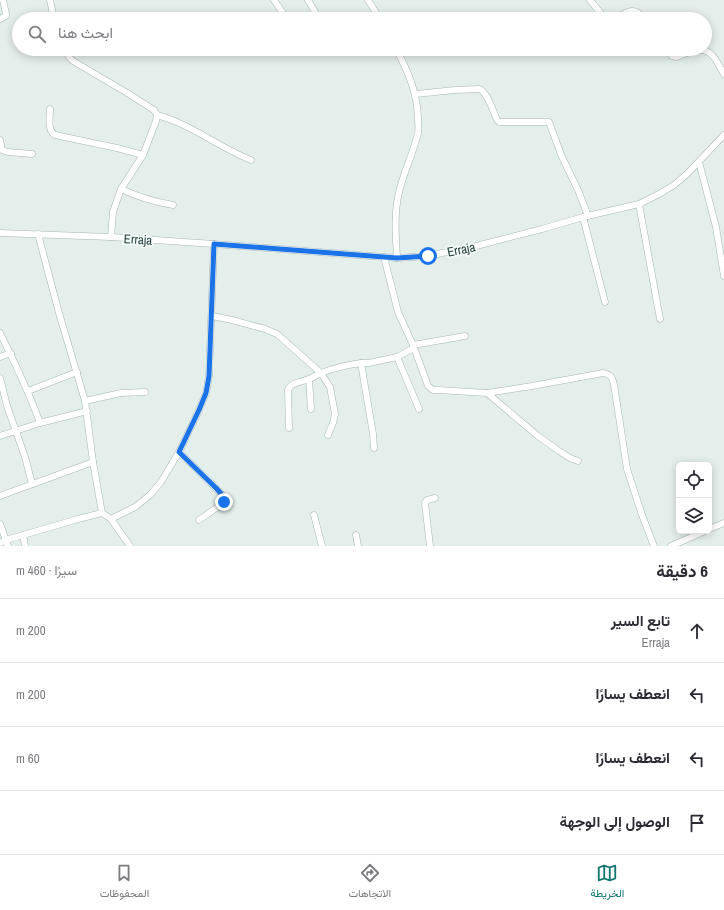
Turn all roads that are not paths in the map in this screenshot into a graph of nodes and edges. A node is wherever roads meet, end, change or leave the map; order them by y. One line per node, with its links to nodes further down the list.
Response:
1 (3, 0): 14 (street)
2 (50, 0): 7 (street)
3 (274, 0): 8 (street)
4 (308, 0): 9 (street)
5 (368, 0): 10 (street)
6 (590, 0): 11 (street)
7 (53, 12)
8 (282, 12)
9 (316, 12)
10 (376, 12)
11 (600, 12)
12 (628, 12): 13 (street)
13 (638, 12)
14 (0, 19)
15 (712, 54): 18 (street)
16 (68, 56): 21 (street)
17 (400, 56): 19 (street)
18 (724, 74)
19 (416, 94): 31 (street); 37 (street)
20 (50, 109): 25 (street)
21 (157, 115): 25 (street); 26 (street)
22 (724, 135): 27 (street, Erraja)
23 (0, 140): 24 (street)
24 (32, 154)
25 (143, 155): 28 (street)
26 (251, 160)
27 (698, 162): 29 (street, Erraja); 38 (street)
28 (121, 189): 30 (street); 34 (street)
29 (639, 204): 31 (street, Erraja); 41 (street)
30 (173, 205)
31 (586, 216): 37 (street, Erraja); 39 (street)
32 (0, 233): 33 (street, Erraja)
33 (38, 234): 34 (street, Erraja); 49 (street)
34 (111, 237): 35 (street, Erraja)
35 (214, 244): 36 (street, Erraja); 40 (street)
36 (384, 257): 37 (street, Erraja); 44 (street)
37 (397, 258)
38 (724, 276)
39 (605, 302)
40 (212, 316): 50 (street); 66 (street)
41 (660, 320)
42 (0, 333): 45 (street)
43 (465, 336): 44 (street)
44 (414, 346): 47 (street); 55 (street)
45 (11, 353): 46 (street); 53 (street)
46 (0, 357)
47 (398, 357): 48 (street); 58 (street)
48 (361, 363): 50 (street); 65 (street)
49 (77, 372): 53 (street); 56 (street)
50 (321, 373): 52 (street); 63 (street)
51 (0, 378): 62 (street)
52 (309, 379): 57 (street); 61 (street)
53 (28, 391): 60 (street)
54 (145, 392): 56 (street)
55 (487, 393): 67 (street); 89 (street)
56 (85, 401): 59 (street)
57 (311, 409)
58 (419, 409)
59 (87, 411): 60 (street); 68 (street)
60 (40, 423): 62 (street)
61 (289, 428)
62 (16, 431): 64 (street); 69 (street)
63 (328, 434)
64 (0, 436)
65 (374, 448)
66 (179, 452): 74 (street); 75 (street)
67 (578, 461)
68 (93, 462): 69 (street); 72 (street)
69 (32, 484): 70 (street)
70 (0, 496)
71 (435, 498): 88 (street)
72 (102, 513): 74 (street); 80 (street)
73 (314, 515): 86 (street)
74 (111, 519): 85 (street)
75 (199, 520)
76 (0, 524): 82 (street)
77 (724, 524): 78 (street)
78 (712, 528)
79 (699, 534): 83 (street)
80 (23, 535): 82 (street); 84 (street)
81 (356, 535): 87 (street)
82 (5, 543)
83 (681, 544): 90 (street)
84 (25, 546)
85 (130, 546)
86 (322, 546)
87 (358, 546)
88 (430, 546)
89 (654, 546)
90 (671, 546)

